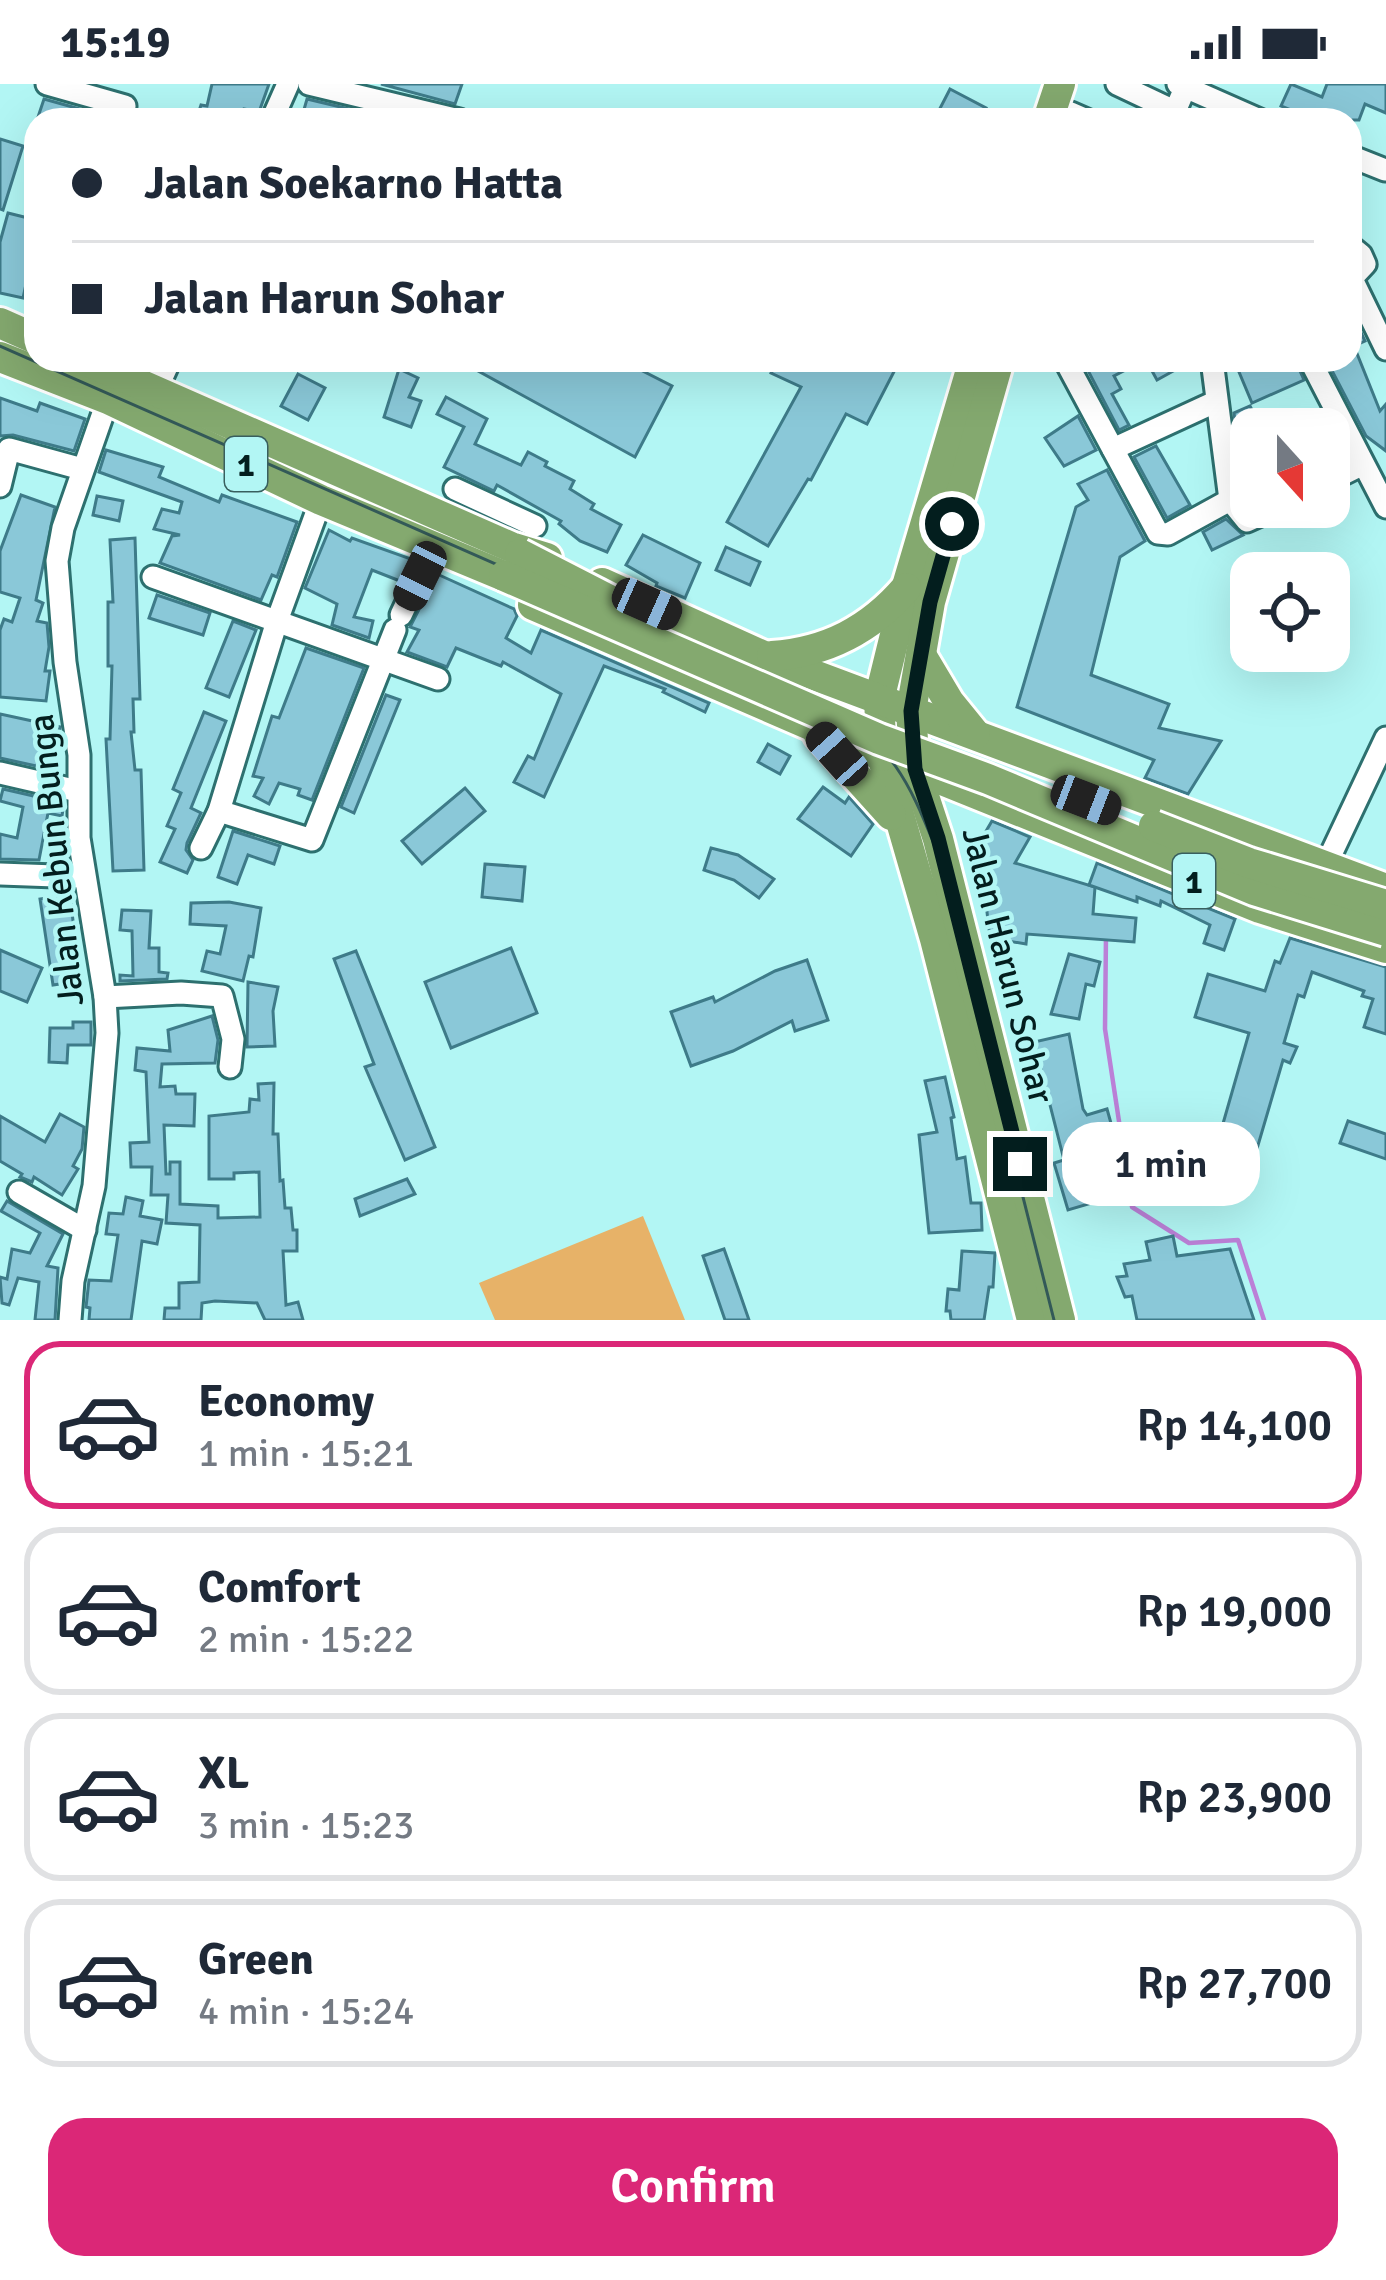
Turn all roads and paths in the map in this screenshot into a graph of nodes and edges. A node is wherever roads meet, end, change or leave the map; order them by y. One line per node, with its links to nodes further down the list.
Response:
1 (46, 84): 6 (street)
2 (310, 84): 5 (street)
3 (1117, 84): 8 (street)
4 (1180, 89): 9 (street)
5 (378, 91): 7 (street)
6 (125, 106)
7 (425, 108)
8 (1168, 108)
9 (1228, 108)
10 (1362, 272): 11 (street)
11 (1386, 350)
12 (39, 372): 21 (highway, 1)
13 (112, 372): 20 (highway, 1)
14 (165, 372): 20 (street)
15 (970, 372): 37 (highway, Jalan Harun Sohar)
16 (996, 372): 39 (highway)
17 (1071, 372): 24 (street)
18 (1213, 372): 22 (street)
19 (1316, 372): 25 (street)
20 (157, 392): 35 (highway, 1)
21 (108, 399): 26 (street, Jalan Kebun Bunga); 30 (highway, 1)
22 (1215, 402): 24 (street); 31 (street)
23 (5, 448): 26 (street); 28 (street)
24 (1113, 449): 31 (street)
25 (1363, 464): 27 (street); 32 (street)
26 (82, 469): 53 (street, Jalan Kebun Bunga)
27 (1350, 471)
28 (0, 486)
29 (455, 489): 35 (street)
30 (321, 500): 34 (highway, 1); 38 (street)
31 (1230, 500)
32 (1386, 507)
33 (535, 526): 35 (street)
34 (434, 545): 35 (highway, 1); 41 (street)
35 (504, 550): 40 (highway, 1); 46 (highway, 1); 63 (highway, 1, bridge); 64 (highway, 1, bridge)
36 (153, 577): 38 (street)
37 (908, 586): 40 (highway); 44 (highway, Jalan Harun Sohar)
38 (278, 621): 41 (street); 55 (street)
39 (921, 655): 45 (highway); 47 (highway)
40 (766, 657): 43 (highway, 1)
41 (383, 658): 42 (street); 55 (street)
42 (438, 679)
43 (835, 683): 44 (highway, 1); 46 (highway)
44 (879, 700): 45 (highway); 49 (highway, Jalan Harun Sohar)
45 (911, 711): 47 (highway, 1); 49 (highway); 51 (highway)
46 (814, 729): 49 (highway, 1); 56 (highway)
47 (977, 736): 50 (highway, 1)
48 (1386, 738): 59 (street)
49 (889, 750): 51 (highway); 56 (highway, Jalan Harun Sohar)
50 (1020, 754): 54 (highway); 59 (highway, 1)
51 (915, 769): 54 (highway, 1); 57 (highway, Jalan Harun Sohar)
52 (0, 773): 53 (street)
53 (78, 790): 61 (street, Jalan Kebun Bunga)
54 (994, 799): 57 (highway); 65 (highway, 1)
55 (219, 811): 58 (street)
56 (904, 829): 71 (highway, Jalan Harun Sohar)
57 (938, 838): 72 (highway, Jalan Harun Sohar)
58 (201, 848)
59 (1324, 868): 62 (highway, 1)
60 (0, 874): 61 (street)
61 (83, 877): 66 (street, Jalan Kebun Bunga)
62 (1386, 890)
63 (1386, 905)
64 (1386, 931)
65 (1386, 948)
66 (105, 997): 67 (street); 69 (street, Jalan Kebun Bunga)
67 (230, 1066)
68 (20, 1192): 69 (street)
69 (85, 1229): 70 (street, Jalan Kebun Bunga)
70 (70, 1320)
71 (1032, 1320)
72 (1060, 1320)

